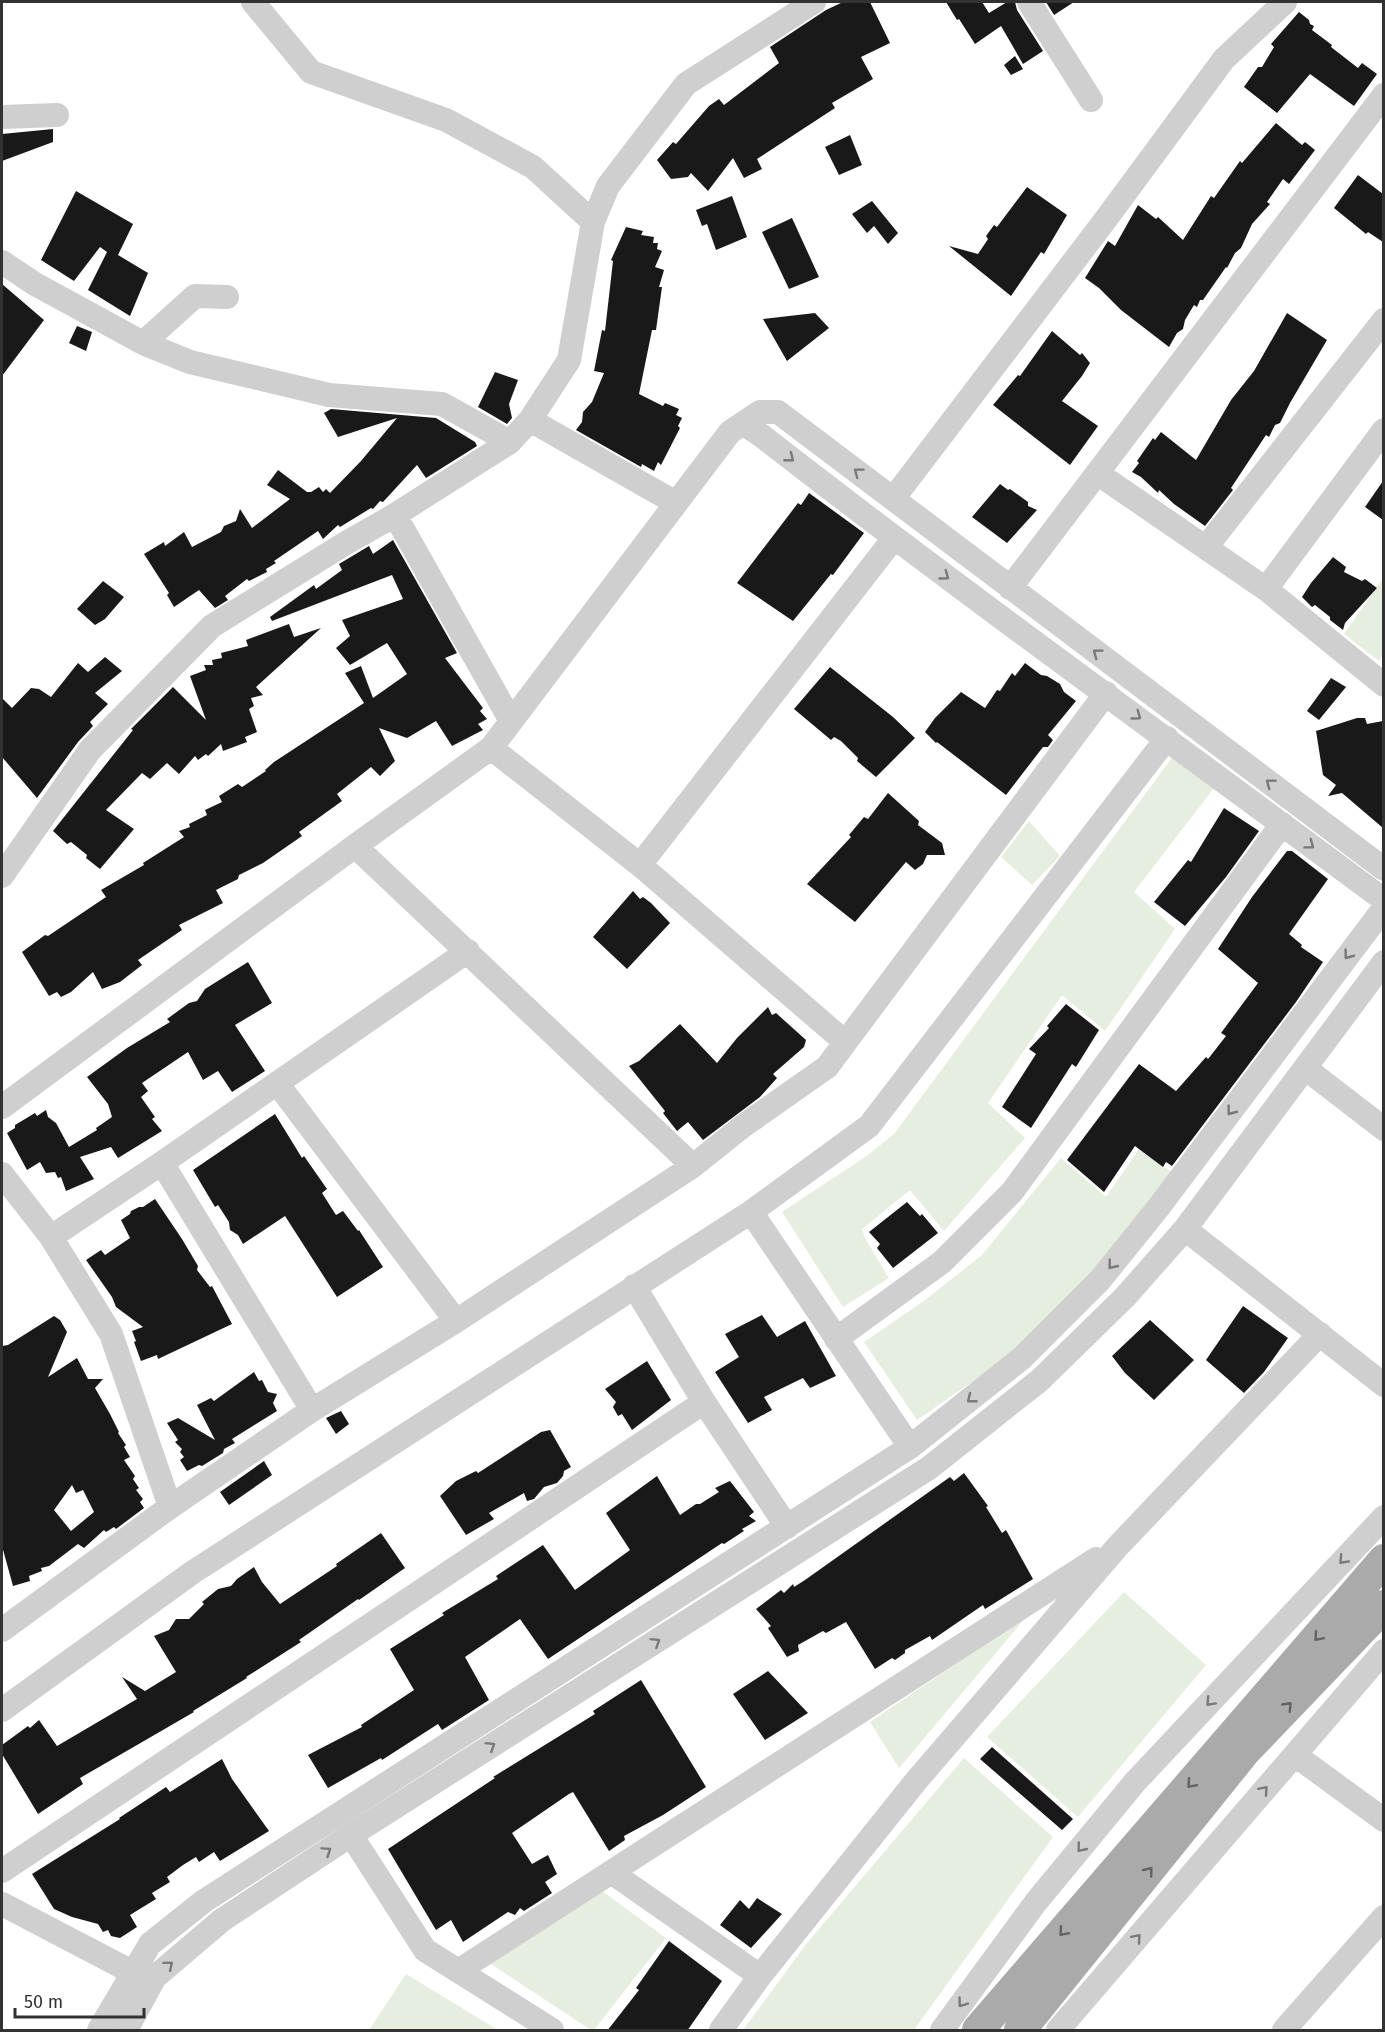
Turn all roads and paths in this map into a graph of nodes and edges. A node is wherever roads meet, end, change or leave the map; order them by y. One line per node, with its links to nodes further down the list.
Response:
1 (253, 2): 9 (street)
2 (814, 2): 9 (street)
3 (1029, 2): 6 (street)
4 (1285, 2): 19 (street)
5 (1383, 96): 18 (street)
6 (1091, 100)
7 (57, 115): 8 (street)
8 (2, 117)
9 (593, 222): 14 (street)
10 (2, 262): 13 (street)
11 (227, 297): 13 (street)
12 (1383, 320): 23 (street)
13 (143, 343): 17 (street)
14 (530, 420): 17 (street); 20 (street)
15 (743, 423): 19 (street, one-way to 15); 20 (street); 22 (street, one-way to 22)
16 (1383, 430): 25 (street)
17 (510, 442): 21 (street)
18 (1097, 473): 23 (street); 24 (street)
19 (892, 499): 24 (street)
20 (676, 503): 28 (street)
21 (395, 515): 28 (street); 35 (street)
22 (894, 538): 27 (street, one-way to 27); 33 (street)
23 (1207, 546): 25 (street)
24 (1010, 588): 34 (street, one-way to 24)
25 (1266, 589): 26 (street)
26 (1383, 683)
27 (1106, 693): 29 (street, one-way to 29); 40 (street)
28 (511, 721): 30 (street)
29 (1167, 738): 31 (street); 48 (street)
30 (491, 748): 32 (street); 33 (street)
31 (1282, 824): 36 (street, one-way to 36); 54 (street)
32 (355, 846): 38 (street); 43 (street)
33 (640, 865): 40 (street)
34 (1383, 869)
35 (2, 876)
36 (1383, 900)
37 (1383, 908): 58 (street, one-way to 58)
38 (468, 951): 42 (street); 46 (street)
39 (1383, 962): 41 (street)
40 (845, 1042): 46 (street)
41 (1305, 1068): 44 (street); 49 (street)
42 (277, 1083): 45 (street); 52 (street)
43 (2, 1107)
44 (1383, 1129)
45 (162, 1163): 50 (street); 57 (street)
46 (693, 1166): 52 (street)
47 (2, 1174): 50 (street)
48 (751, 1212): 51 (street); 54 (street)
49 (1185, 1229): 53 (street); 70 (street, one-way to 49)
50 (51, 1237): 59 (street)
51 (634, 1286): 56 (street); 67 (street)
52 (456, 1321): 57 (street)
53 (1320, 1334): 55 (street); 62 (street)
54 (836, 1339): 58 (street)
55 (1383, 1385)
56 (704, 1402): 61 (street); 71 (street)
57 (312, 1410): 59 (street)
58 (910, 1447): 61 (street)
59 (170, 1507): 65 (street)
60 (1383, 1517): 82 (street, one-way to 82)
61 (787, 1527): 76 (street)
62 (1118, 1545): 72 (street); 77 (street)
63 (1383, 1560): 83 (main road, one-way to 83)
64 (1383, 1606): 84 (main road, one-way to 64)
65 (3, 1625)
66 (1383, 1651): 68 (street)
67 (2, 1710)
68 (1295, 1755): 69 (street); 85 (street, one-way to 68)
69 (1383, 1820)
70 (351, 1835): 75 (street); 79 (street, one-way to 70)
71 (2, 1871)
72 (611, 1872): 75 (street); 77 (street)
73 (2, 1904): 76 (street)
74 (1383, 1917): 86 (street)
75 (458, 1971): 80 (street)
76 (132, 1972): 78 (street)
77 (760, 1976): 81 (street)
78 (99, 2031)
79 (126, 2031)
80 (552, 2031)
81 (721, 2031)
82 (942, 2031)
83 (978, 2031)
84 (1020, 2031)
85 (1058, 2031)
86 (1284, 2031)

